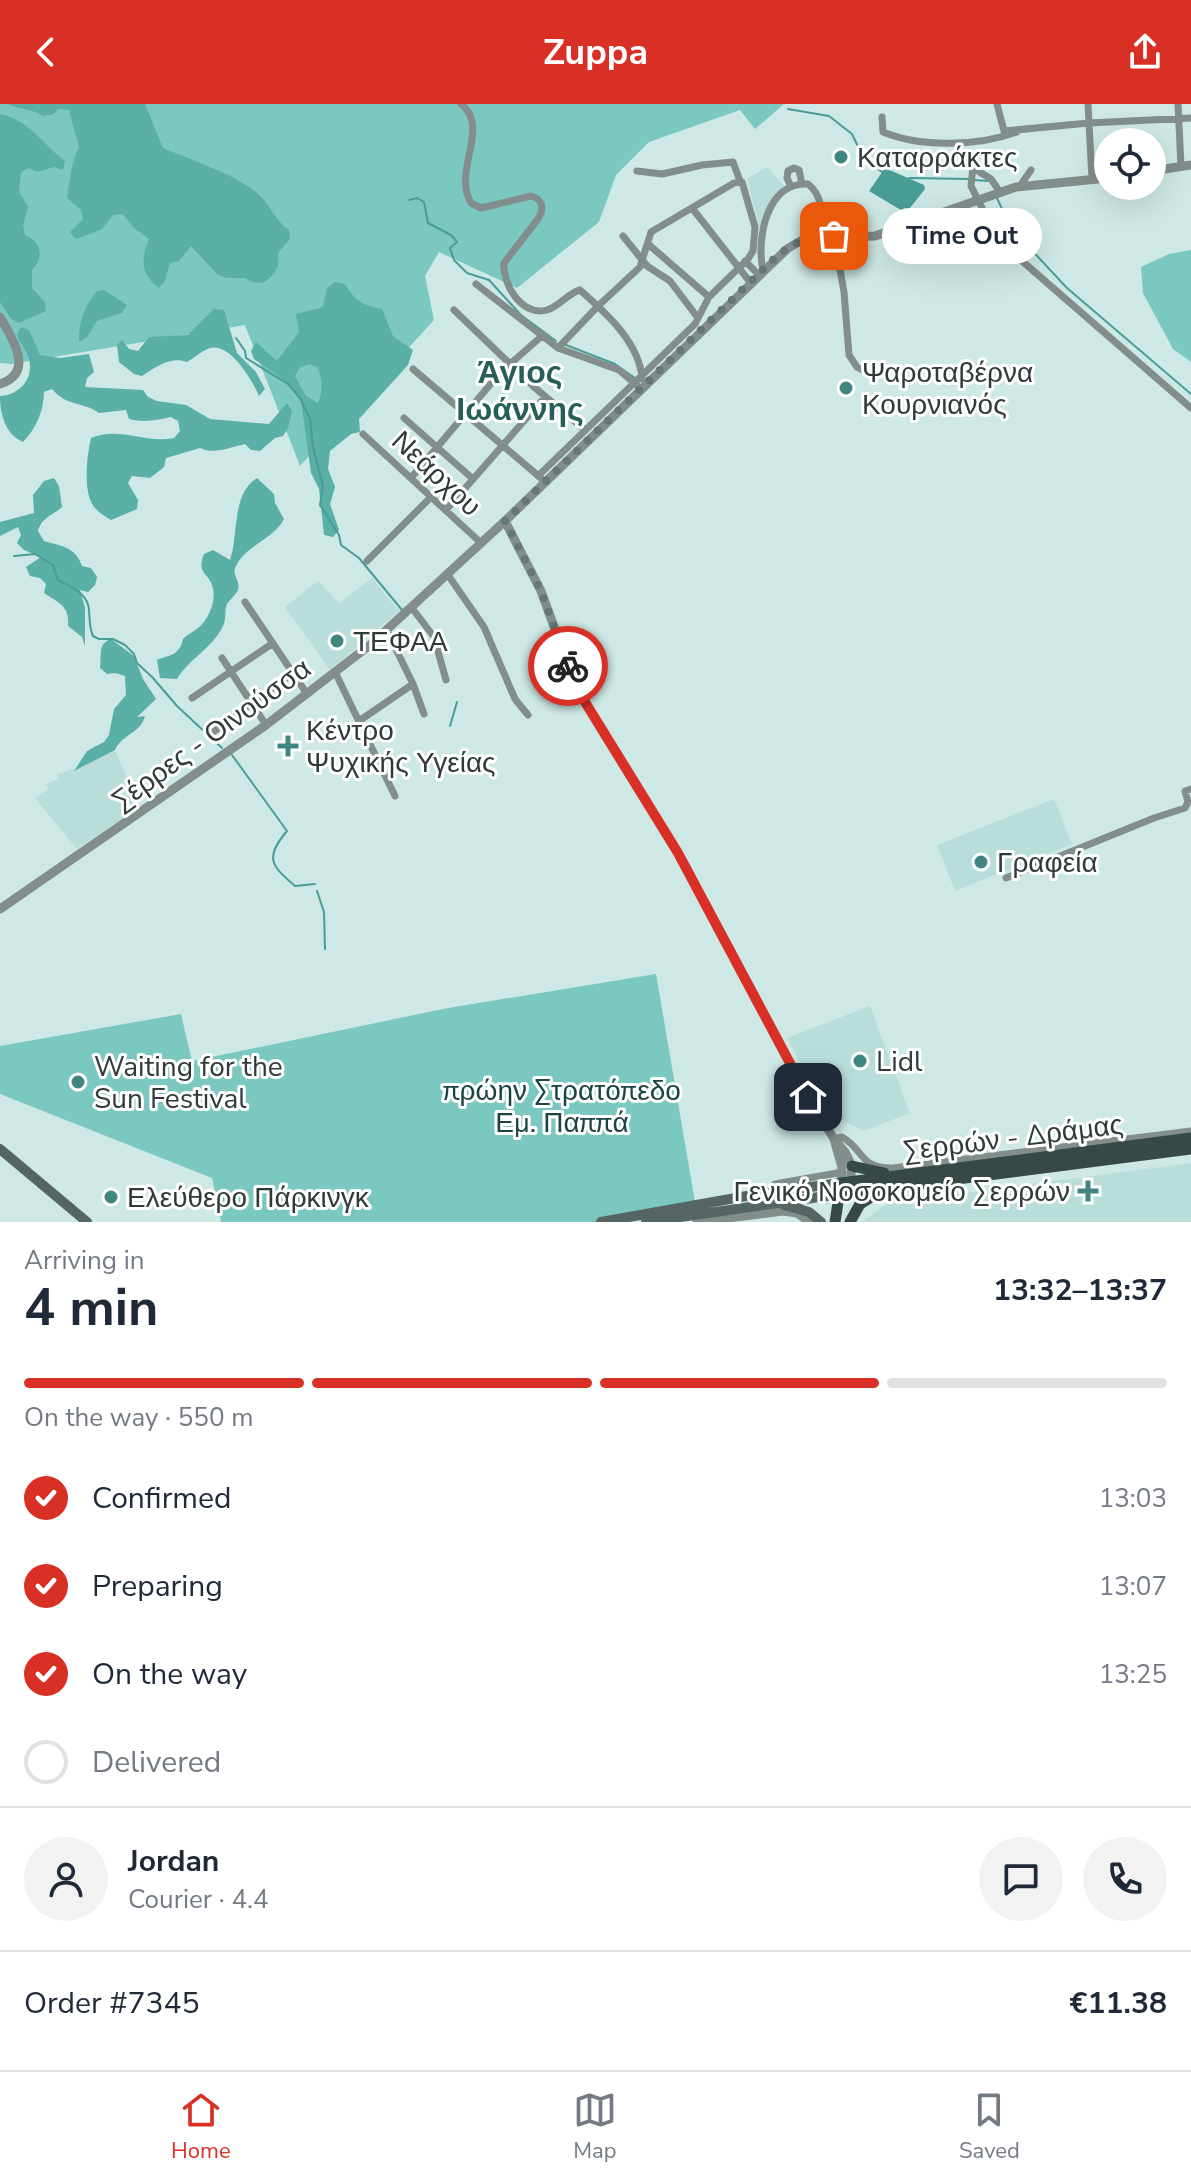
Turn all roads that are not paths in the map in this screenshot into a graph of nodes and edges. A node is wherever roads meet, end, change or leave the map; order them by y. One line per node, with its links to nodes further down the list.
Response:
1 (461, 104): 35 (street)
2 (997, 104): 9 (street)
3 (1088, 104): 8 (street)
4 (1178, 104): 7 (street)
5 (882, 117): 9 (street)
6 (1191, 118): 7 (street)
7 (1179, 119): 8 (street); 11 (street)
8 (1089, 123): 9 (street); 16 (street)
9 (1027, 129)
10 (974, 157): 15 (street)
11 (1186, 165): 12 (street)
12 (1166, 169)
13 (1031, 170): 20 (street)
14 (637, 171): 17 (street)
15 (972, 176): 21 (street); 22 (street)
16 (1092, 179): 20 (street, Σέρρες - Οινούσσα)
17 (737, 182): 23 (street); 29 (street)
18 (802, 184): 19 (street); 19 (street); 26 (street)
19 (791, 187): 31 (street)
20 (1016, 187): 21 (street, Σέρρες - Οινούσσα)
21 (1000, 192): 22 (street, Σέρρες - Οινούσσα)
22 (981, 198): 25 (street, Σέρρες - Οινούσσα); 48 (street)
23 (692, 208): 27 (street); 30 (street)
24 (623, 236): 28 (street)
25 (834, 236): 26 (street, Σέρρες - Οινούσσα); 43 (street)
26 (822, 237): 31 (street, Σέρρες - Οινούσσα)
27 (648, 244): 28 (street); 34 (street)
28 (643, 261): 35 (street); 38 (street)
29 (745, 261): 30 (street); 31 (street)
30 (736, 268): 32 (street); 34 (street)
31 (761, 272): 32 (street, Σέρρες - Οινούσσα)
32 (750, 282): 46 (street, Σέρρες - Οινούσσα)
33 (476, 284): 39 (street)
34 (709, 297): 38 (street)
35 (598, 306): 40 (street); 44 (street)
36 (454, 310): 41 (street)
37 (0, 317): 45 (street)
38 (698, 318): 44 (street)
39 (543, 335): 40 (street); 41 (street)
40 (558, 348): 46 (street)
41 (509, 363): 47 (street); 49 (street)
42 (413, 369): 49 (street)
43 (863, 370)
44 (642, 375): 46 (street)
45 (0, 384)
46 (638, 386): 51 (street); 57 (street, Σέρρες - Οινούσσα)
47 (545, 397): 51 (street); 53 (street)
48 (1191, 408)
49 (465, 414): 53 (street); 54 (street)
50 (404, 418): 54 (street)
51 (585, 430): 57 (street)
52 (363, 434): 55 (street, Νεάρχου)
53 (502, 445): 56 (street); 57 (street)
54 (436, 447): 55 (street); 56 (street)
55 (411, 478): 58 (street, Νεάρχου)
56 (473, 479): 59 (street)
57 (541, 479): 60 (street, Σέρρες - Οινούσσα)
58 (431, 497): 59 (street, Νεάρχου); 63 (street)
59 (449, 513): 61 (street); 62 (street, Νεάρχου)
60 (505, 521): 62 (street, Σέρρες - Οινούσσα); 89 (street)
61 (445, 523)
62 (481, 543): 64 (street, Σέρρες - Οινούσσα)
63 (367, 561)
64 (448, 575): 66 (street, Σέρρες - Οινούσσα); 79 (street)
65 (245, 602): 68 (street)
66 (412, 608): 67 (street, Σέρρες - Οινούσσα); 73 (street)
67 (387, 631): 71 (street, Σέρρες - Οινούσσα); 74 (street)
68 (273, 643): 70 (street); 72 (street)
69 (222, 658): 70 (street)
70 (231, 672): 76 (street); 77 (street)
71 (335, 672): 75 (street, Σέρρες - Οινούσσα); 80 (street)
72 (293, 673): 75 (street); 77 (street)
73 (446, 680)
74 (413, 684): 78 (street); 80 (street)
75 (307, 694): 81 (street, Σέρρες - Οινούσσα)
76 (192, 698)
77 (252, 703): 81 (street); 82 (street)
78 (424, 714)
79 (528, 715)
80 (359, 721): 84 (street)
81 (266, 725): 86 (street, Σέρρες - Οινούσσα)
82 (212, 733)
83 (1191, 789): 85 (street)
84 (395, 796)
85 (1006, 878)
86 (0, 909)
87 (1191, 1131): 94 (street)
88 (1191, 1138): 95 (main road, Σερρών - Δράμας)
89 (834, 1139): 94 (street); 96 (street)
90 (0, 1149): 99 (main road)
91 (1191, 1149): 92 (main road, Σερρών - Δράμας)
92 (1176, 1152): 93 (main road); 95 (main road, Σερρών - Δράμας)
93 (1191, 1155)
94 (864, 1161): 96 (street)
95 (900, 1181): 96 (main road); 96 (main road, Σερρών - Δράμας); 107 (main road)
96 (846, 1182): 97 (street); 98 (main road); 100 (main road); 105 (main road); 106 (main road)
97 (775, 1184)
98 (766, 1204): 101 (main road); 104 (main road)
99 (87, 1222)
100 (601, 1222)
101 (646, 1222)
102 (697, 1222): 103 (street)
103 (810, 1222)
104 (821, 1222)
105 (835, 1222)
106 (843, 1222)
107 (850, 1222)

